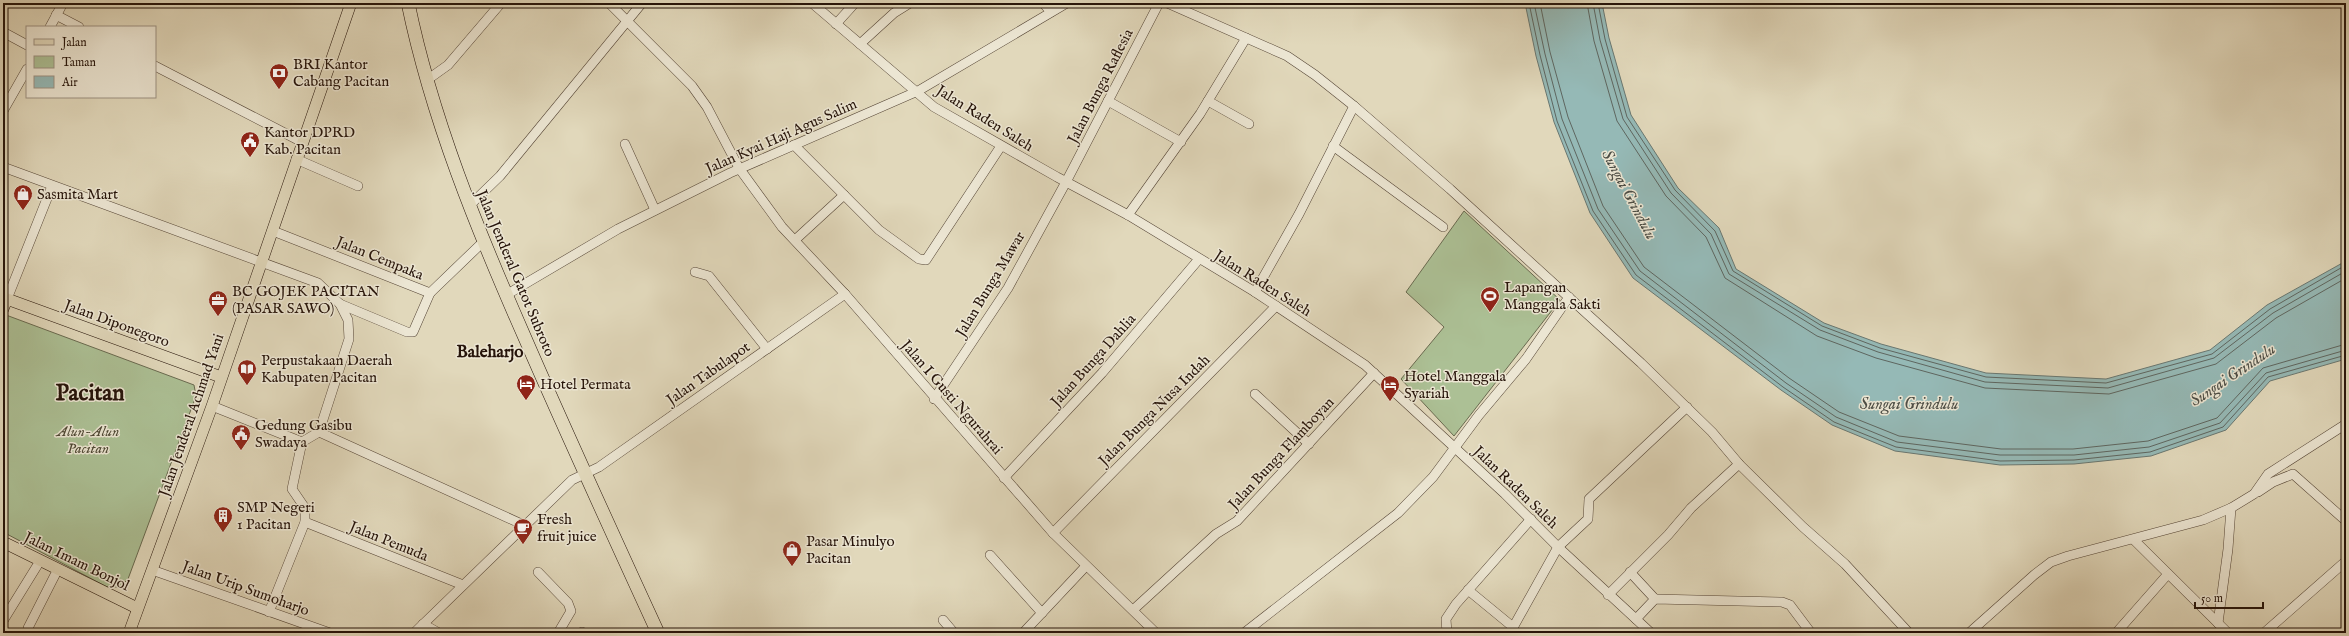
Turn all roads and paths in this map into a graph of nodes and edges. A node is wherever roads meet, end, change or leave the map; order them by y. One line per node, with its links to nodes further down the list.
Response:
1 (63, 3): 15 (street)
2 (351, 3): 33 (main road, Jalan Jenderal Achmad Yani)
3 (408, 3): 26 (highway, Jalan Jenderal Gatot Subroto)
4 (501, 3): 26 (street)
5 (609, 3): 16 (street, Jalan I Gusti Ngurahrai)
6 (642, 3): 16 (street)
7 (812, 3): 17 (street, Jalan Raden Saleh)
8 (855, 3): 17 (street)
9 (910, 3): 23 (street)
10 (1043, 3): 14 (street)
11 (1067, 3): 14 (street, Jalan Kyai Haji Agus Salim)
12 (1159, 3): 29 (street, Jalan Bunga Raflesia)
13 (1167, 3): 21 (street)
14 (1051, 12): 27 (street, Jalan Kyai Haji Agus Salim)
15 (56, 15): 18 (street); 19 (street)
16 (628, 21): 41 (street, Jalan I Gusti Ngurahrai); 46 (street)
17 (836, 24): 23 (street, Jalan Raden Saleh)
18 (50, 26)
19 (77, 26)
20 (3, 32): 22 (street)
21 (1246, 38): 28 (street); 30 (street)
22 (26, 44)
23 (860, 44): 27 (street, Jalan Raden Saleh)
24 (156, 67): 33 (street)
25 (26, 71): 31 (street)
26 (427, 80): 46 (highway, Jalan Jenderal Gatot Subroto)
27 (918, 91): 36 (street, Jalan Kyai Haji Agus Salim); 37 (street, Jalan Raden Saleh)
28 (1208, 101): 32 (street); 34 (street)
29 (1108, 102): 34 (street); 42 (street, Jalan Bunga Raflesia)
30 (1354, 106): 38 (street); 60 (street)
31 (3, 111)
32 (1249, 124)
33 (302, 142): 39 (main road, Jalan Jenderal Achmad Yani)
34 (1181, 142): 48 (street)
35 (625, 144): 47 (street)
36 (794, 145): 41 (street, Jalan Kyai Haji Agus Salim); 45 (street)
37 (1001, 146): 42 (street, Jalan Raden Saleh); 45 (street)
38 (1333, 146): 49 (street); 56 (street)
39 (296, 159): 44 (street); 50 (main road, Jalan Jenderal Achmad Yani)
40 (3, 168): 43 (street)
41 (739, 168): 47 (street, Jalan Kyai Haji Agus Salim); 51 (street, Jalan I Gusti Ngurahrai)
42 (1066, 182): 48 (street, Jalan Raden Saleh); 69 (street, Jalan Bunga Mawar)
43 (52, 186): 54 (street); 61 (street)
44 (358, 186)
45 (844, 195): 51 (street)
46 (469, 206): 52 (highway, Jalan Jenderal Gatot Subroto)
47 (655, 210): 59 (street, Jalan Kyai Haji Agus Salim)
48 (1128, 215): 53 (street, Jalan Raden Saleh)
49 (1443, 227)
50 (273, 231): 54 (main road, Jalan Jenderal Achmad Yani); 57 (street, Jalan Cempaka)
51 (795, 240): 58 (street, Jalan I Gusti Ngurahrai)
52 (483, 242): 57 (street, Jalan Cempaka); 59 (highway, Jalan Jenderal Gatot Subroto)
53 (1199, 258): 56 (street, Jalan Raden Saleh); 79 (street, Jalan Bunga Dahlia)
54 (262, 261): 62 (street); 67 (main road, Jalan Jenderal Achmad Yani)
55 (695, 272): 65 (street)
56 (1255, 292): 63 (street, Jalan Raden Saleh)
57 (430, 294): 62 (street)
58 (845, 294): 65 (street, Jalan Tabulapot); 69 (street, Jalan I Gusti Ngurahrai)
59 (506, 295): 78 (highway, Jalan Jenderal Gatot Subroto)
60 (1568, 296): 71 (street); 76 (street)
61 (5, 297): 64 (main road); 67 (main road, Jalan Diponegoro)
62 (340, 304): 73 (street)
63 (1276, 306): 66 (street, Jalan Raden Saleh); 86 (street, Jalan Bunga Nusa Indah)
64 (3, 309)
65 (767, 349): 78 (street, Jalan Tabulapot)
66 (1374, 373): 75 (street, Jalan Bunga Flamboyan); 76 (street, Jalan Raden Saleh)
67 (221, 377): 70 (main road, Jalan Jenderal Achmad Yani)
68 (1255, 394): 75 (street)
69 (934, 399): 79 (street, Jalan I Gusti Ngurahrai)
70 (212, 406): 74 (street); 95 (main road, Jalan Jenderal Achmad Yani)
71 (1687, 407): 77 (street); 89 (street)
72 (2346, 424): 80 (street)
73 (319, 432): 74 (street); 85 (street)
74 (302, 442): 84 (street)
75 (1309, 444): 104 (street, Jalan Bunga Flamboyan)
76 (1454, 447): 82 (street, Jalan Raden Saleh); 123 (street)
77 (1739, 464): 97 (street); 127 (street)
78 (585, 474): 85 (street, Jalan Tabulapot); 113 (highway, Jalan Jenderal Gatot Subroto)
79 (1004, 478): 86 (street, Jalan I Gusti Ngurahrai)
80 (2254, 494): 81 (street); 83 (street)
81 (2231, 508): 87 (street); 110 (street)
82 (1531, 519): 89 (street, Jalan Raden Saleh); 100 (street)
83 (2346, 521)
84 (305, 522): 99 (street, Jalan Pemuda); 105 (street)
85 (526, 526): 99 (street, Jalan Tabulapot)
86 (1053, 533): 93 (street, Jalan I Gusti Ngurahrai)
87 (2134, 540): 98 (street); 128 (street)
88 (3, 542): 91 (main road, Jalan Imam Bonjol)
89 (1558, 547): 101 (street, Jalan Raden Saleh); 112 (street)
90 (990, 556): 106 (street)
91 (40, 561): 94 (main road, Jalan Imam Bonjol); 109 (street)
92 (2346, 561): 131 (street)
93 (1086, 566): 104 (street, Jalan I Gusti Ngurahrai); 106 (street)
94 (58, 569): 103 (main road, Jalan Imam Bonjol); 114 (street)
95 (152, 570): 103 (main road, Jalan Jenderal Achmad Yani); 105 (street, Jalan Urip Sumoharjo)
96 (538, 572): 119 (street)
97 (1630, 572): 101 (street); 102 (street)
98 (2168, 574): 110 (street); 129 (street)
99 (463, 585): 111 (street, Jalan Tabulapot)
100 (1468, 590): 112 (street); 124 (street)
101 (1608, 594): 107 (street, Jalan Raden Saleh)
102 (1655, 598): 107 (street); 126 (street)
103 (137, 608): 115 (main road, Jalan Jenderal Achmad Yani)
104 (1134, 610): 122 (street, Jalan I Gusti Ngurahrai)
105 (269, 612): 116 (street, Jalan Urip Sumoharjo)
106 (1042, 613): 121 (street)
107 (1636, 619): 125 (street, Jalan Raden Saleh)
108 (943, 620): 120 (street)
109 (3, 621)
110 (2218, 623): 130 (street)
111 (423, 624): 117 (street, Jalan Tabulapot); 118 (street)
112 (1512, 630)
113 (656, 632)
114 (30, 633)
115 (130, 633)
116 (330, 633)
117 (414, 633)
118 (439, 633)
119 (558, 633)
120 (954, 633)
121 (1023, 633)
122 (1156, 633)
123 (1244, 633)
124 (1447, 633)
125 (1650, 633)
126 (1811, 633)
127 (1909, 633)
128 (1969, 633)
129 (2116, 633)
130 (2228, 633)
131 (2264, 633)

